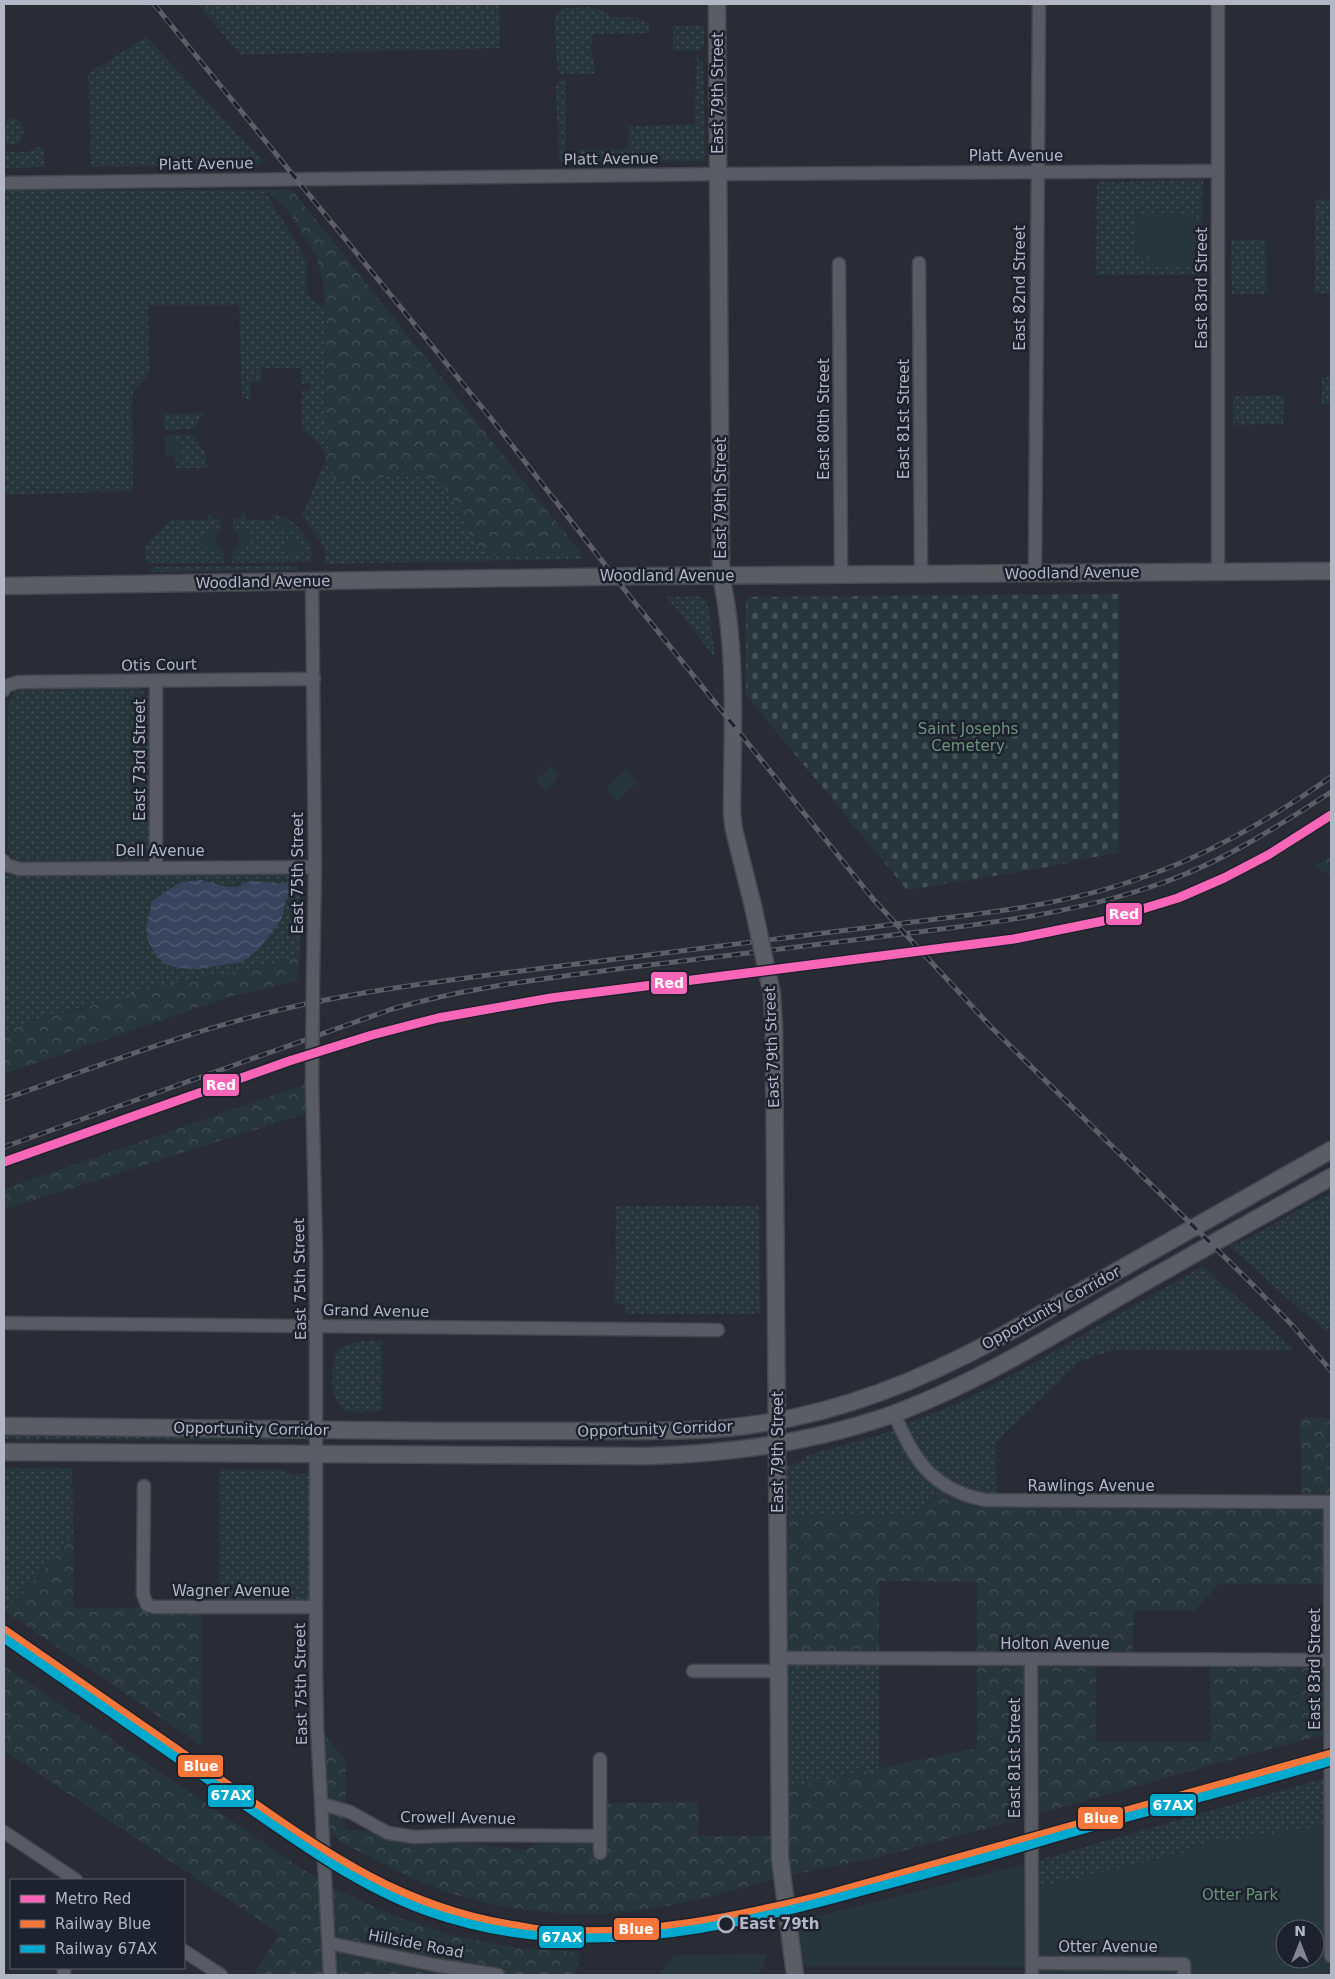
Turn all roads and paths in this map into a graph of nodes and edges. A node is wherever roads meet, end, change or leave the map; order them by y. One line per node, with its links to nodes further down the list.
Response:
1 (717, 4): 6 (main road, East 79th Street)
2 (1039, 4): 5 (street, East 82nd Street)
3 (1218, 4): 4 (street, East 83rd Street)
4 (1218, 171): 5 (street, Platt Avenue); 10 (street, East 83rd Street)
5 (1038, 172): 6 (street, Platt Avenue); 12 (street, East 82nd Street)
6 (719, 174): 7 (street, Platt Avenue); 15 (main road, East 79th Street)
7 (4, 183)
8 (919, 263): 13 (street, East 81st Street)
9 (839, 264): 14 (street, East 80th Street)
10 (1218, 572): 11 (main road, Woodland Avenue); 12 (main road, Woodland Avenue)
11 (1331, 572)
12 (1034, 573): 13 (main road, Woodland Avenue)
13 (921, 574): 14 (main road, Woodland Avenue)
14 (841, 575): 15 (main road, Woodland Avenue)
15 (721, 576): 16 (main road, Woodland Avenue); 30 (main road, East 79th Street, bridge)
16 (312, 581): 17 (main road, Woodland Avenue); 18 (street, East 75th Street)
17 (4, 586)
18 (314, 679): 19 (street, Otis Court); 22 (street, East 75th Street)
19 (156, 682): 20 (street, Otis Court); 23 (street, East 73rd Street)
20 (5, 688)
21 (5, 863): 23 (street, Dell Avenue)
22 (315, 866): 23 (street, Dell Avenue); 27 (street, East 75th Street, bridge)
23 (156, 867)
24 (1331, 1150): 30 (main road, Opportunity Corridor)
25 (1331, 1177): 29 (main road, Opportunity Corridor)
26 (4, 1323): 27 (street, Grand Avenue)
27 (316, 1326): 28 (street, Grand Avenue); 32 (street, East 75th Street)
28 (718, 1330)
29 (894, 1413): 33 (main road, Opportunity Corridor); 37 (street, Rawlings Avenue)
30 (777, 1421): 32 (main road, Opportunity Corridor); 33 (main road, East 79th Street)
31 (4, 1426): 32 (main road, Opportunity Corridor)
32 (317, 1430): 35 (street, East 75th Street)
33 (777, 1444): 35 (main road, Opportunity Corridor); 41 (main road, East 79th Street)
34 (4, 1452): 35 (main road, Opportunity Corridor)
35 (317, 1454): 38 (street, East 75th Street)
36 (144, 1486): 38 (street, Wagner Avenue)
37 (1330, 1502): 40 (street, East 83rd Street)
38 (316, 1607): 44 (street, East 75th Street)
39 (1031, 1660): 40 (street, Holton Avenue); 41 (street, Holton Avenue); 52 (street, East 81st Street)
40 (1331, 1660): 51 (street, East 83rd Street)
41 (780, 1665): 42 (street, Holton Avenue); 57 (main road, East 79th Street)
42 (693, 1671)
43 (600, 1760): 46 (street)
44 (322, 1804): 46 (street, Crowell Avenue); 49 (street, East 75th Street)
45 (4, 1832): 48 (street)
46 (600, 1836): 47 (street)
47 (600, 1853)
48 (64, 1876)
49 (329, 1943): 55 (street, East 75th Street); 56 (street, Hillside Road)
50 (185, 1952): 54 (street)
51 (1331, 1956)
52 (1032, 1969): 53 (street, Otter Avenue)
53 (1184, 1969)
54 (221, 1975)
55 (330, 1975)
56 (498, 1975)
57 (795, 1975)

